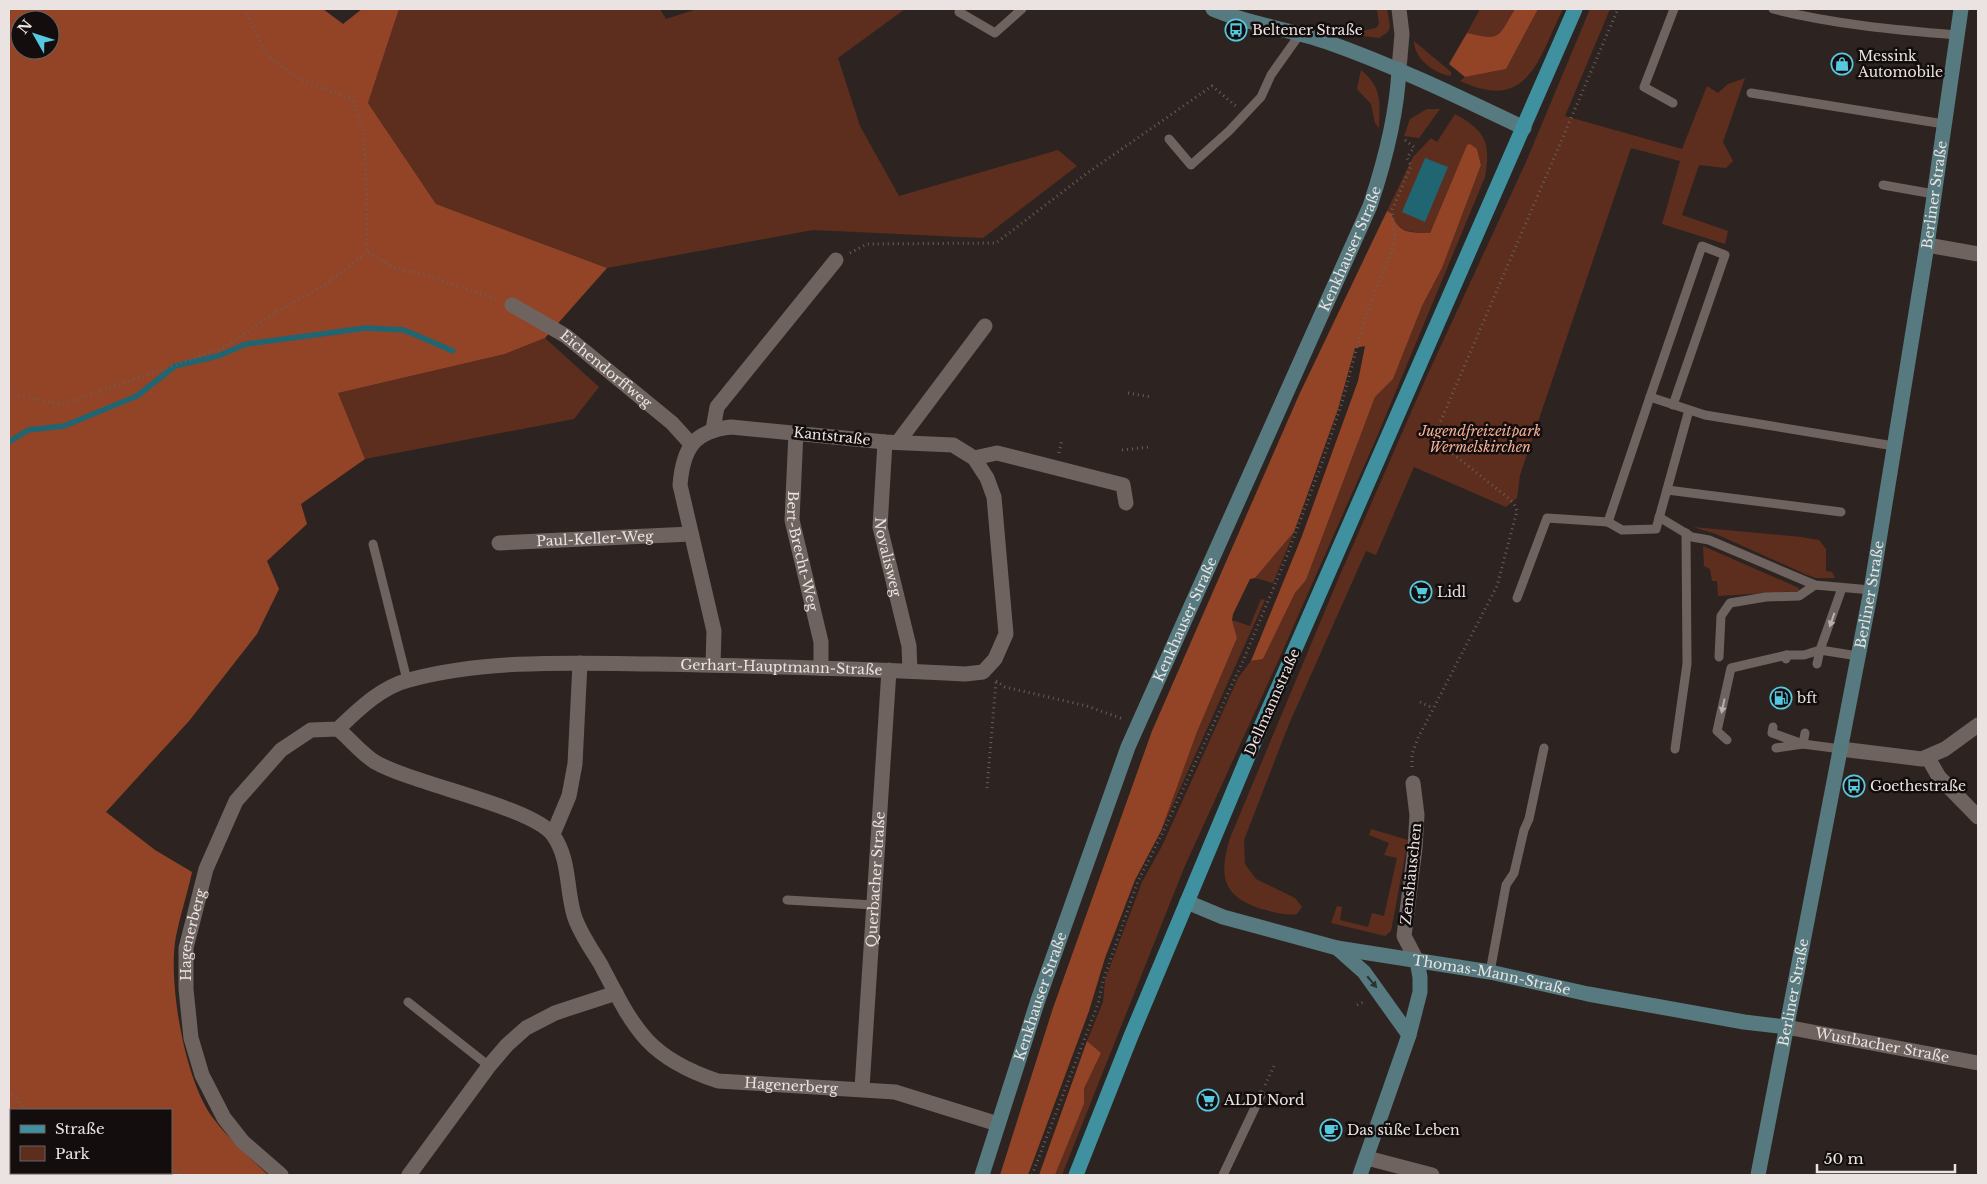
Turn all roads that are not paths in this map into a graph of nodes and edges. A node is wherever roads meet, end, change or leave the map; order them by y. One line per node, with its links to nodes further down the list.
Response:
1 (1022, 9): 8 (lane)
2 (1214, 9): 9 (street)
3 (1399, 9): 11 (street)
4 (1575, 9): 15 (main road, Dellmannstraße)
5 (1674, 9): 13 (lane)
6 (1772, 9): 10 (lane)
7 (1961, 9): 10 (street, Berliner Straße)
8 (959, 12)
9 (1300, 34): 11 (street); 16 (lane)
10 (1957, 35): 14 (street, Berliner Straße)
11 (1399, 69): 15 (street); 85 (street, Kenkhauser Straße)
12 (1751, 93): 14 (lane)
13 (1673, 102)
14 (1944, 124): 18 (street, Berliner Straße)
15 (1524, 128): 72 (main road, Dellmannstraße)
16 (1169, 139)
17 (1883, 185): 18 (lane)
18 (1934, 194): 19 (street, Berliner Straße)
19 (1927, 245): 20 (street); 31 (street, Berliner Straße)
20 (1978, 254)
21 (836, 260): 27 (street)
22 (512, 305): 30 (street, Eichendorffweg)
23 (986, 326): 29 (street)
24 (1650, 397): 25 (lane); 25 (lane); 37 (lane)
25 (1673, 405): 26 (lane)
26 (1689, 410): 31 (lane); 33 (lane)
27 (713, 429): 28 (street, Kantstraße); 30 (street)
28 (796, 432): 29 (street, Kantstraße); 52 (street, Bert-Brecht-Weg)
29 (891, 442): 32 (street, Kantstraße); 54 (street, Novalisweg)
30 (691, 444): 39 (street)
31 (1894, 446): 44 (street, Berliner Straße)
32 (974, 458): 34 (street); 55 (street, Kantstraße)
33 (1666, 490): 35 (lane); 36 (lane)
34 (1126, 503)
35 (1841, 512)
36 (1659, 517): 37 (lane); 38 (lane)
37 (1608, 522): 45 (lane)
38 (1686, 533): 42 (lane); 65 (lane)
39 (691, 534): 40 (street, Paul-Keller-Weg); 51 (street)
40 (499, 543)
41 (373, 544): 56 (lane)
42 (1814, 586): 43 (lane); 48 (lane)
43 (1842, 588): 44 (lane); 46 (lane, one-way to 46)
44 (1871, 590): 47 (street, Berliner Straße)
45 (1517, 598)
46 (1820, 650): 47 (lane); 50 (lane); 61 (lane, one-way to 61)
47 (1858, 656): 66 (street, Berliner Straße)
48 (1719, 657)
49 (580, 663): 51 (street, Gerhart-Hauptmann-Straße); 56 (street, Gerhart-Hauptmann-Straße); 70 (street)
50 (1817, 664)
51 (713, 665): 52 (street, Gerhart-Hauptmann-Straße)
52 (821, 668): 53 (street, Gerhart-Hauptmann-Straße)
53 (889, 670): 54 (street, Gerhart-Hauptmann-Straße); 73 (street, Querbacher Straße)
54 (910, 671): 55 (street, Gerhart-Hauptmann-Straße)
55 (983, 672)
56 (407, 680): 59 (street)
57 (1978, 725): 67 (street)
58 (1773, 727): 62 (lane)
59 (338, 729): 70 (street, Hagenerberg); 87 (street, Hagenerberg)
60 (1805, 733): 62 (lane)
61 (1727, 740)
62 (1804, 744): 64 (lane); 66 (lane)
63 (1544, 748): 76 (lane)
64 (1776, 748)
65 (1675, 749)
66 (1841, 749): 67 (street); 79 (street, Berliner Straße)
67 (1928, 758): 69 (street)
68 (1413, 783): 75 (street, Zenshäuschen)
69 (1978, 817)
70 (552, 834): 77 (street, Hagenerberg)
71 (787, 900): 73 (lane)
72 (1187, 902): 74 (street); 90 (main road, Dellmannstraße)
73 (874, 905): 83 (street, Querbacher Straße)
74 (1336, 948): 75 (street); 80 (street, one-way to 80)
75 (1417, 961): 76 (street, Thomas-Mann-Straße); 80 (street, Thomas-Mann-Straße)
76 (1490, 972): 79 (street, Thomas-Mann-Straße)
77 (616, 993): 82 (street); 83 (street, Hagenerberg)
78 (408, 1002): 82 (lane)
79 (1786, 1026): 81 (street, Wustbacher Straße); 94 (street, Berliner Straße)
80 (1409, 1035): 86 (street, Thomas-Mann-Straße)
81 (1978, 1063)
82 (489, 1066): 88 (street)
83 (862, 1088): 85 (street, Hagenerberg)
84 (1261, 1095): 91 (lane)
85 (998, 1124): 89 (street, Kenkhauser Straße)
86 (1366, 1158): 92 (street, Thomas-Mann-Straße); 93 (street)
87 (281, 1175)
88 (408, 1175)
89 (982, 1175)
90 (1076, 1175)
91 (1223, 1175)
92 (1360, 1175)
93 (1432, 1175)
94 (1761, 1175)

